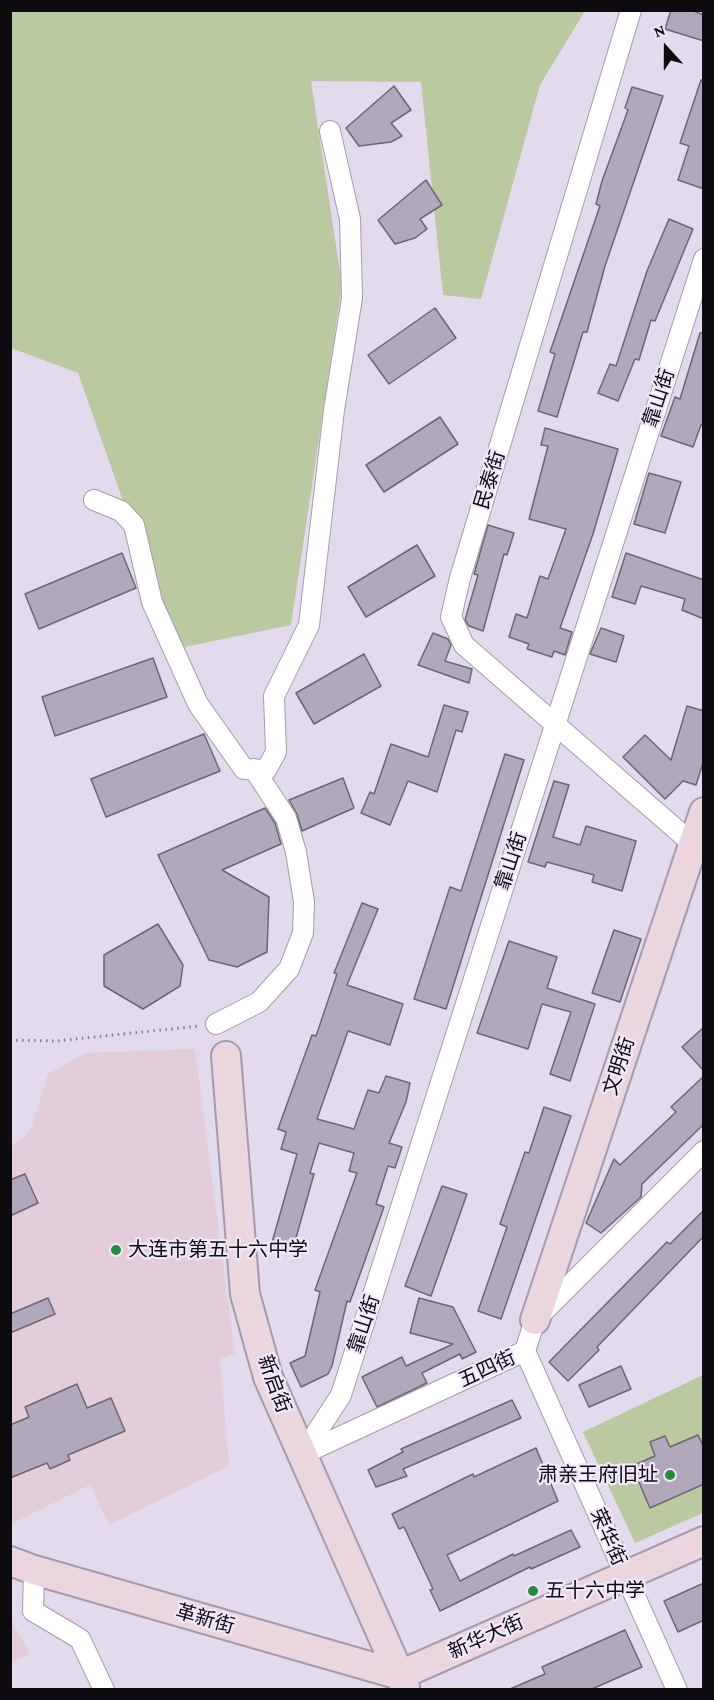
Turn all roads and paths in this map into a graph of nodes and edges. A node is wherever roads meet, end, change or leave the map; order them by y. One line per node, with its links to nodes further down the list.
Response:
1 (631, 10): 5 (street, 民泰街)
2 (330, 131): 6 (street)
3 (704, 260): 5 (street, 靠山街)
4 (94, 500): 6 (street)
5 (555, 724): 8 (street, 民泰街); 15 (street, 靠山街)
6 (254, 769): 9 (street)
7 (704, 812): 8 (street, 文明街)
8 (698, 848): 13 (street, 文明街)
9 (216, 1024): 10 (path)
10 (10, 1040)
11 (226, 1056): 15 (street, 新启街)
12 (704, 1151): 13 (street, 五四街)
13 (535, 1320): 14 (street, 五四街)
14 (525, 1351): 15 (street, 五四街); 18 (street, 荣华街)
15 (302, 1455): 19 (street, 新启街)
16 (704, 1541): 18 (street, 新华大街)
17 (22, 1565): 19 (street, 革新街); 20 (street)
18 (626, 1575): 19 (street, 新华大街); 21 (street, 荣华街)
19 (403, 1682)
20 (104, 1689)
21 (677, 1689)

